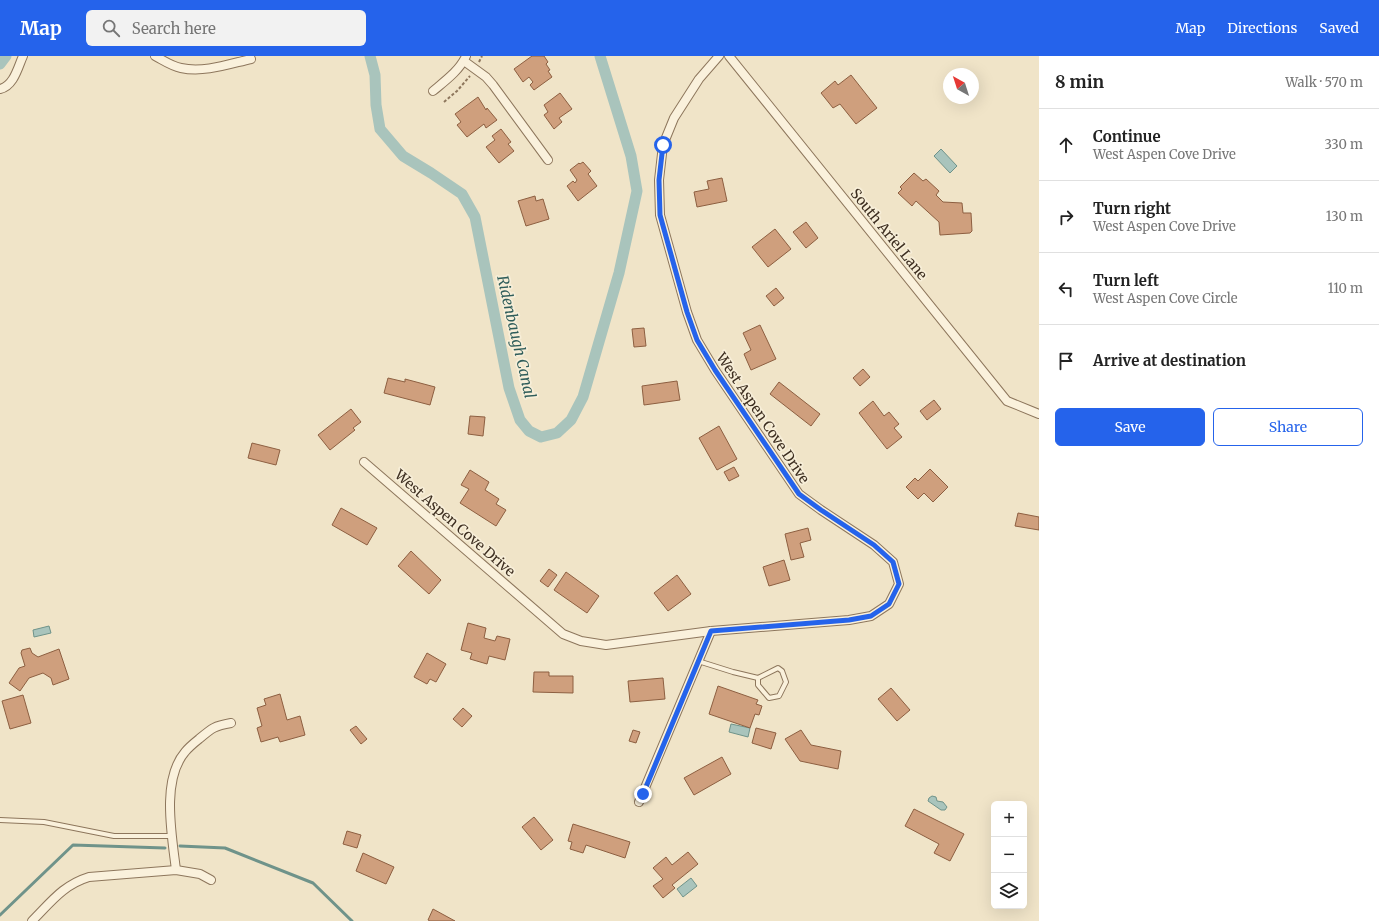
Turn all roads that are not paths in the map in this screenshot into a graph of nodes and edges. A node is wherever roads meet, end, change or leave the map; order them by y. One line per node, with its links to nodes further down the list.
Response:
1 (23, 56): 7 (street)
2 (155, 56): 5 (street)
3 (719, 56): 12 (street, West Aspen Cove Drive)
4 (729, 56): 10 (street, South Ariel Lane)
5 (251, 59)
6 (465, 59): 8 (street); 9 (street)
7 (0, 89)
8 (434, 91)
9 (548, 160)
10 (1039, 414)
11 (364, 462): 12 (street, West Aspen Cove Drive)
12 (711, 631): 13 (street)
13 (698, 661): 14 (lane); 16 (street)
14 (758, 678): 14 (lane)
15 (231, 723): 18 (street)
16 (639, 802)
17 (0, 820): 18 (lane)
18 (172, 836): 19 (street)
19 (176, 870): 20 (street); 21 (street)
20 (211, 880)
21 (32, 921)

